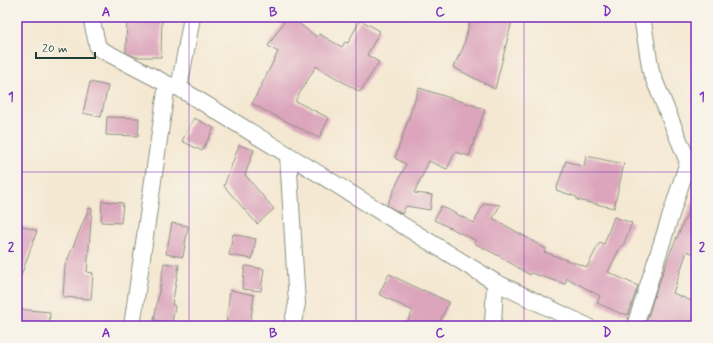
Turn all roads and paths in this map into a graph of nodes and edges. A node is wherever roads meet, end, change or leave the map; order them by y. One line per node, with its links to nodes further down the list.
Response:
1 (91, 17): 4 (street)
2 (192, 17): 4 (street)
3 (642, 17): 6 (street)
4 (173, 86): 5 (street); 8 (street)
5 (288, 155): 7 (street); 9 (street)
6 (692, 163): 12 (street)
7 (495, 282): 10 (street); 11 (street)
8 (132, 326)
9 (292, 326)
10 (493, 326)
11 (587, 326)
12 (635, 326)

